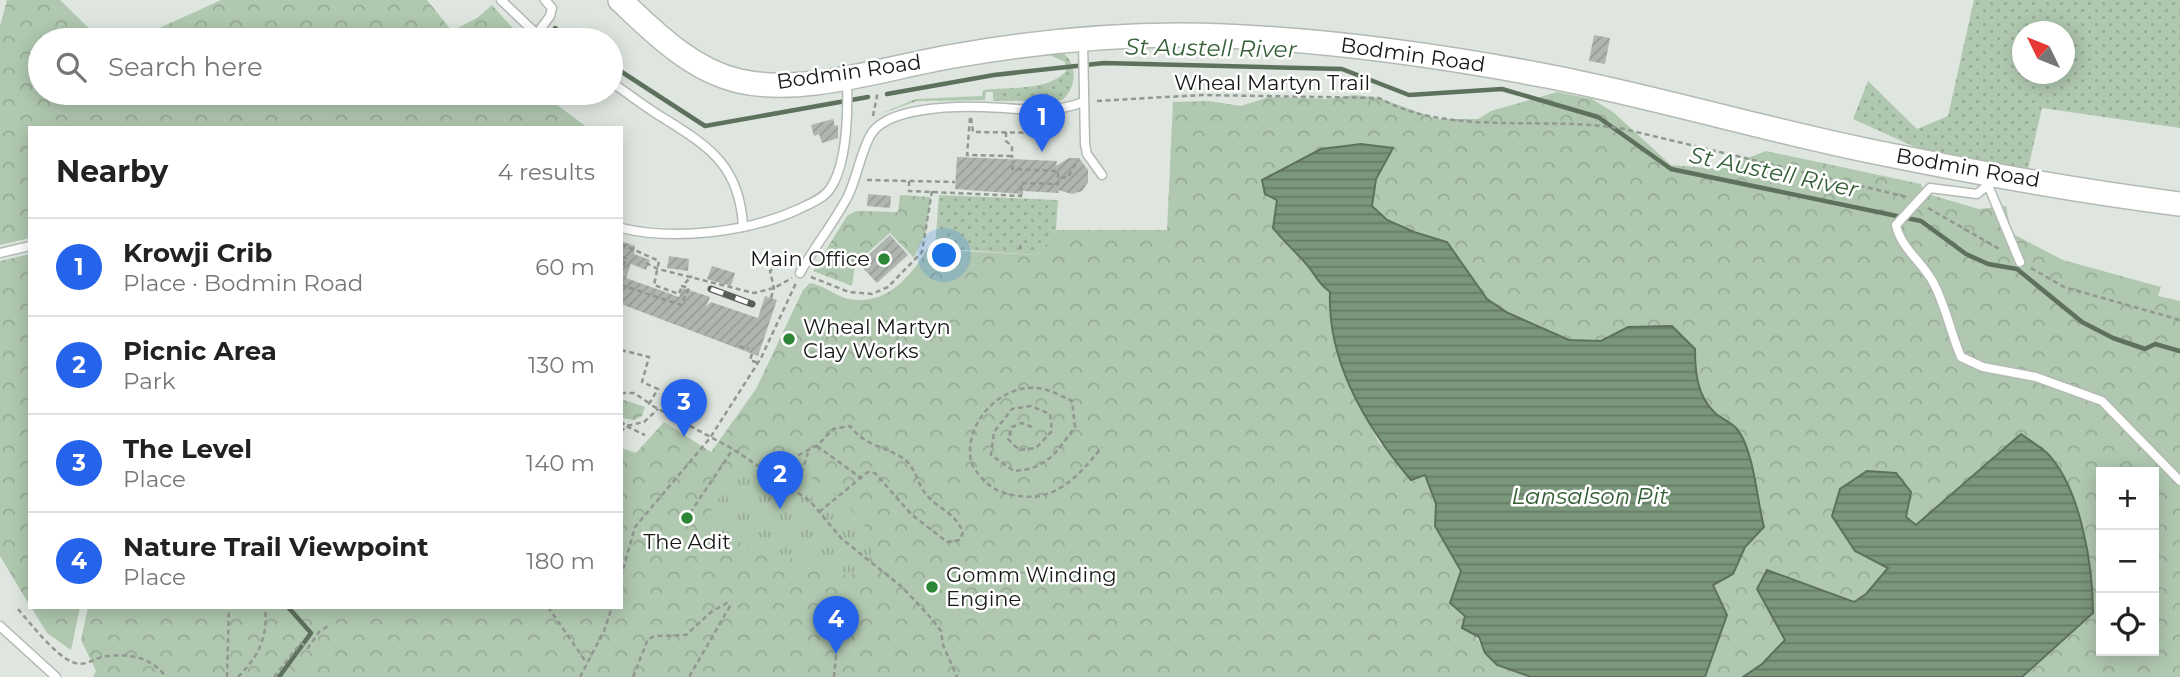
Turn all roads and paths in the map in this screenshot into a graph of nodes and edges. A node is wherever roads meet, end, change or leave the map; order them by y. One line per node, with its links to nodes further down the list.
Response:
1 (501, 0): 4 (lane)
2 (545, 0): 5 (lane)
3 (620, 0): 8 (main road, Bodmin Road)
4 (530, 28)
5 (544, 28)
6 (1083, 45): 7 (main road, Bodmin Road); 10 (lane); 21 (main road, Bodmin Road)
7 (882, 69): 8 (main road, Bodmin Road); 16 (path)
8 (847, 84): 28 (lane)
9 (623, 90): 28 (lane)
10 (1083, 102): 11 (lane); 13 (path, Wheal Martyn Trail); 19 (lane)
11 (971, 107): 12 (path); 16 (lane)
12 (971, 118): 14 (path); 17 (path)
13 (1624, 129)
14 (1006, 132): 15 (path); 17 (path)
15 (1049, 133)
16 (870, 136): 22 (lane)
17 (1012, 158): 25 (path)
18 (1079, 158): 20 (path)
19 (1102, 175)
20 (1061, 178)
21 (1990, 179): 26 (main road, Bodmin Road); 33 (lane); 62 (lane)
22 (853, 180): 23 (path); 29 (lane)
23 (909, 181): 24 (path); 25 (path)
24 (955, 182)
25 (932, 191): 36 (path)
26 (2180, 204)
27 (623, 228): 28 (lane)
28 (743, 228)
29 (819, 239): 36 (lane); 40 (path)
30 (623, 245): 35 (path)
31 (28, 246): 32 (lane)
32 (0, 253)
33 (2020, 262)
34 (646, 263): 35 (path)
35 (658, 270): 37 (path); 39 (path)
36 (800, 273): 40 (path); 46 (path)
37 (692, 276): 39 (path); 40 (path)
38 (623, 286): 39 (path)
39 (682, 286)
40 (774, 288): 41 (path)
41 (771, 298)
42 (739, 346): 43 (path)
43 (750, 349)
44 (623, 350): 48 (path)
45 (752, 354): 46 (path)
46 (758, 363): 55 (path)
47 (623, 393): 48 (path)
48 (649, 404): 49 (path)
49 (658, 409): 51 (path); 55 (path)
50 (623, 423): 51 (path)
51 (626, 426): 53 (path); 54 (path)
52 (1032, 427): 57 (path)
53 (623, 430)
54 (645, 435)
55 (710, 438): 58 (path); 66 (path)
56 (817, 446): 59 (path); 61 (path); 61 (path)
57 (1102, 447)
58 (733, 449): 60 (path); 65 (path)
59 (809, 451): 60 (path); 63 (path)
60 (766, 472): 63 (path)
61 (861, 478): 64 (path)
62 (2180, 481)
63 (796, 489): 64 (path)
64 (819, 512): 85 (path)
65 (690, 513)
66 (623, 571)
67 (18, 609): 77 (path)
68 (229, 609): 78 (path)
69 (265, 609): 79 (path)
70 (549, 609): 75 (path)
71 (611, 609): 75 (path)
72 (0, 626): 76 (lane)
73 (328, 626): 80 (path)
74 (836, 654): 84 (path)
75 (586, 662): 81 (path)
76 (56, 677)
77 (166, 677)
78 (228, 677)
79 (239, 677)
80 (274, 677)
81 (580, 677)
82 (633, 677): 83 (path)
83 (688, 677)
84 (834, 677)
85 (957, 677)

